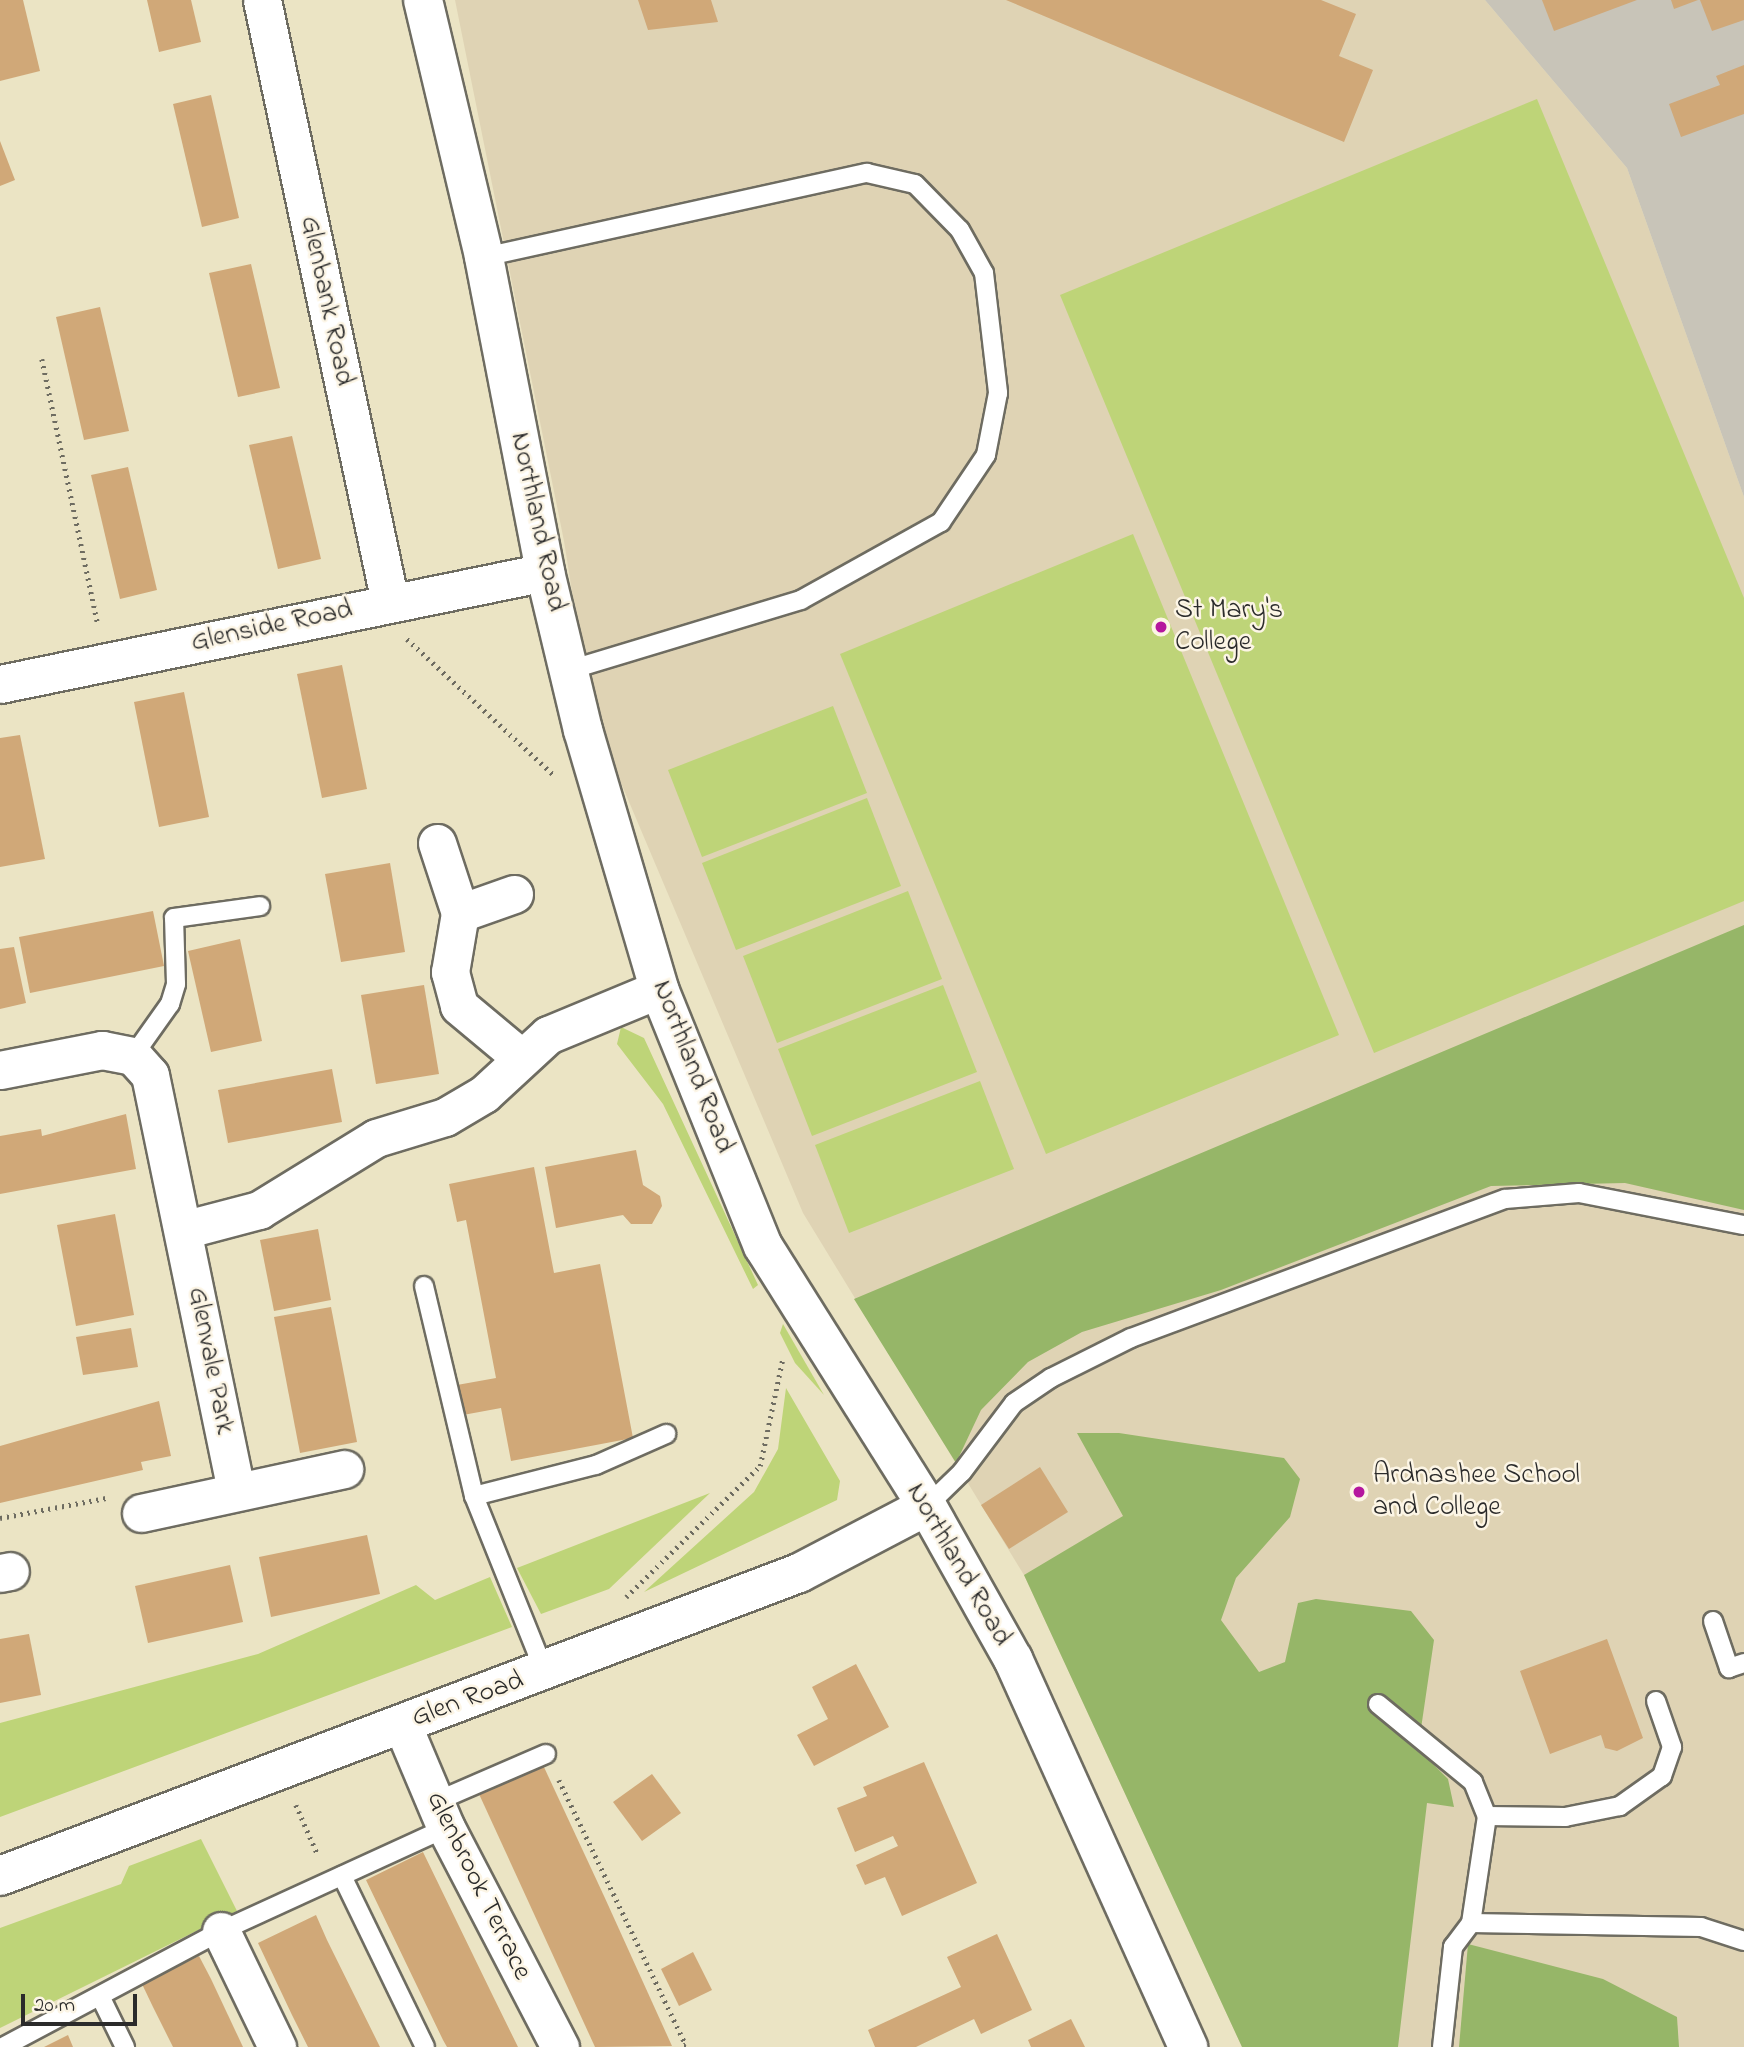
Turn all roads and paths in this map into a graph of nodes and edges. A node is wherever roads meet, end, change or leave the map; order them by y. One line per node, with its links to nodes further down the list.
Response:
1 (261, 0): 6 (street, Glenbank Road)
2 (423, 0): 3 (main road, Northland Road)
3 (484, 257): 5 (main road, Northland Road); 8 (lane)
4 (42, 359): 7 (path)
5 (545, 572): 6 (street, Glenside Road); 8 (main road, Northland Road)
6 (390, 602): 7 (street, Glenside Road); 10 (path)
7 (105, 662): 9 (street, Glenside Road)
8 (569, 670): 15 (main road, Northland Road)
9 (0, 684)
10 (553, 774)
11 (437, 842): 14 (street)
12 (514, 894): 14 (street)
13 (260, 906): 16 (lane)
14 (460, 913): 17 (street)
15 (659, 989): 17 (street); 27 (main road, Northland Road)
16 (133, 1056): 18 (street); 20 (street, Glenvale Park)
17 (519, 1056): 20 (street)
18 (0, 1070)
19 (1744, 1225): 27 (lane)
20 (183, 1230): 25 (street, Glenvale Park)
21 (424, 1286): 26 (lane)
22 (783, 1357): 31 (path)
23 (666, 1434): 26 (lane)
24 (344, 1469): 25 (street)
25 (236, 1491): 28 (street)
26 (474, 1496): 33 (lane)
27 (927, 1506): 31 (main road, Glen Road); 54 (main road, Northland Road)
28 (141, 1513): 29 (path)
29 (0, 1518)
30 (1713, 1621): 32 (lane)
31 (607, 1647): 33 (main road, Glen Road)
32 (1744, 1662)
33 (545, 1673): 36 (main road, Glen Road)
34 (1656, 1701): 40 (lane)
35 (1378, 1704): 40 (lane)
36 (402, 1724): 38 (main road, Glen Road); 39 (street, Glenbrook Terrace)
37 (546, 1754): 39 (lane); 53 (path)
38 (280, 1768): 41 (path); 42 (main road, Glen Road)
39 (440, 1815): 43 (lane); 52 (street, Glenbrook Terrace)
40 (1487, 1816): 44 (lane)
41 (323, 1866)
42 (0, 1875)
43 (341, 1876): 45 (lane); 51 (lane)
44 (1471, 1923): 46 (lane); 55 (lane)
45 (221, 1931): 47 (lane); 50 (street)
46 (1744, 1941)
47 (100, 1996): 48 (lane); 49 (lane)
48 (3, 2047)
49 (125, 2047)
50 (277, 2047)
51 (425, 2047)
52 (560, 2047)
53 (680, 2047)
54 (1188, 2047)
55 (1442, 2047)

